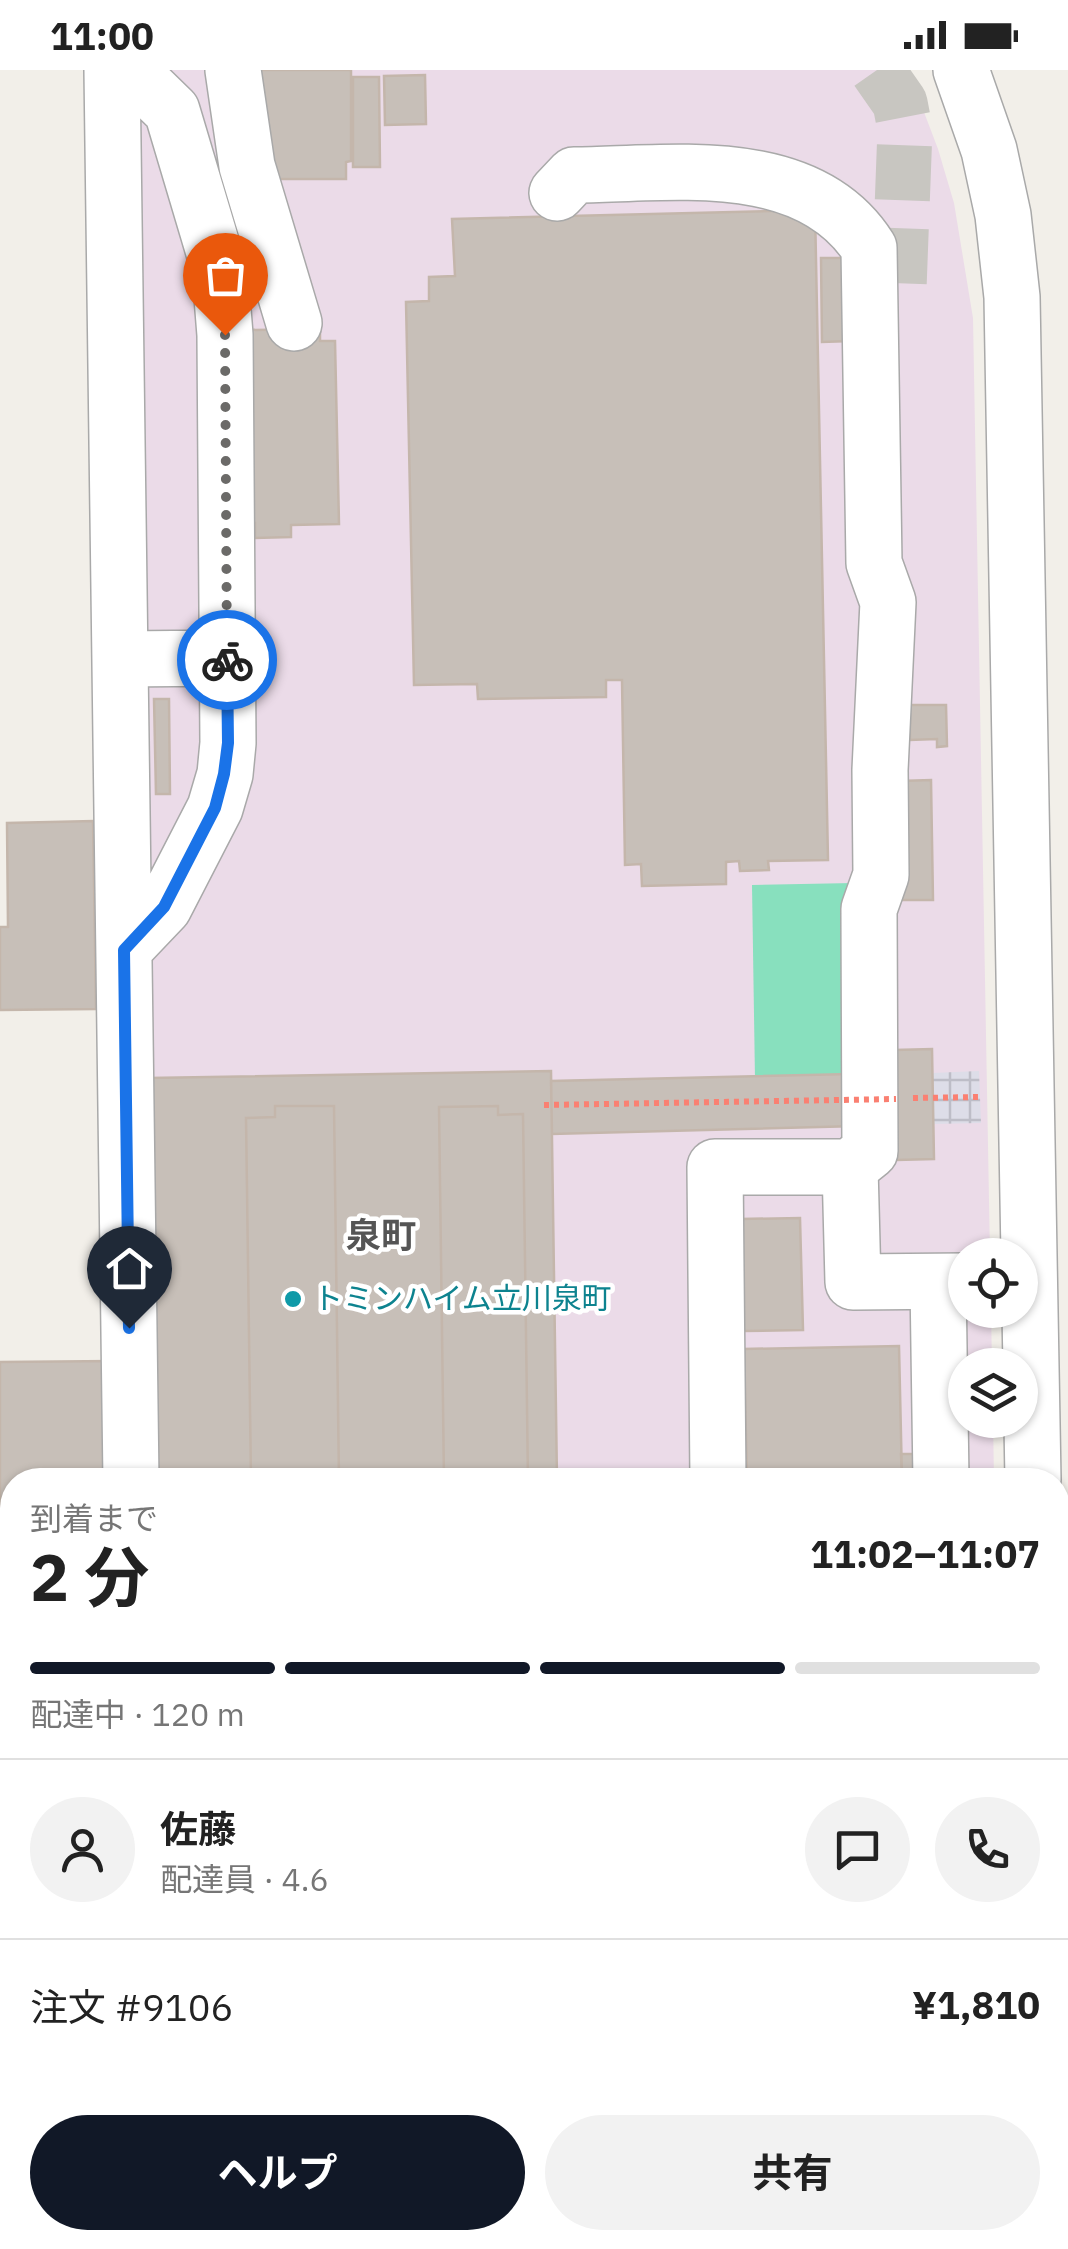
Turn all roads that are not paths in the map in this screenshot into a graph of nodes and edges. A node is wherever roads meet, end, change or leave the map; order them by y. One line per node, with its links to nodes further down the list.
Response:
1 (112, 70): 10 (street)
2 (130, 70): 9 (street)
3 (233, 70): 7 (street)
4 (961, 70): 13 (street)
5 (557, 193): 8 (street)
6 (900, 289): 8 (street)
7 (294, 323)
8 (888, 602): 12 (street)
9 (227, 658): 10 (street); 11 (street)
10 (120, 660): 11 (street)
11 (124, 950): 17 (street)
12 (850, 1167): 14 (street); 18 (street)
13 (1024, 1238)
14 (948, 1282)
15 (949, 1328): 19 (street)
16 (1027, 1328): 20 (street)
17 (131, 1468)
18 (718, 1468)
19 (942, 1468)
20 (1033, 1468)

